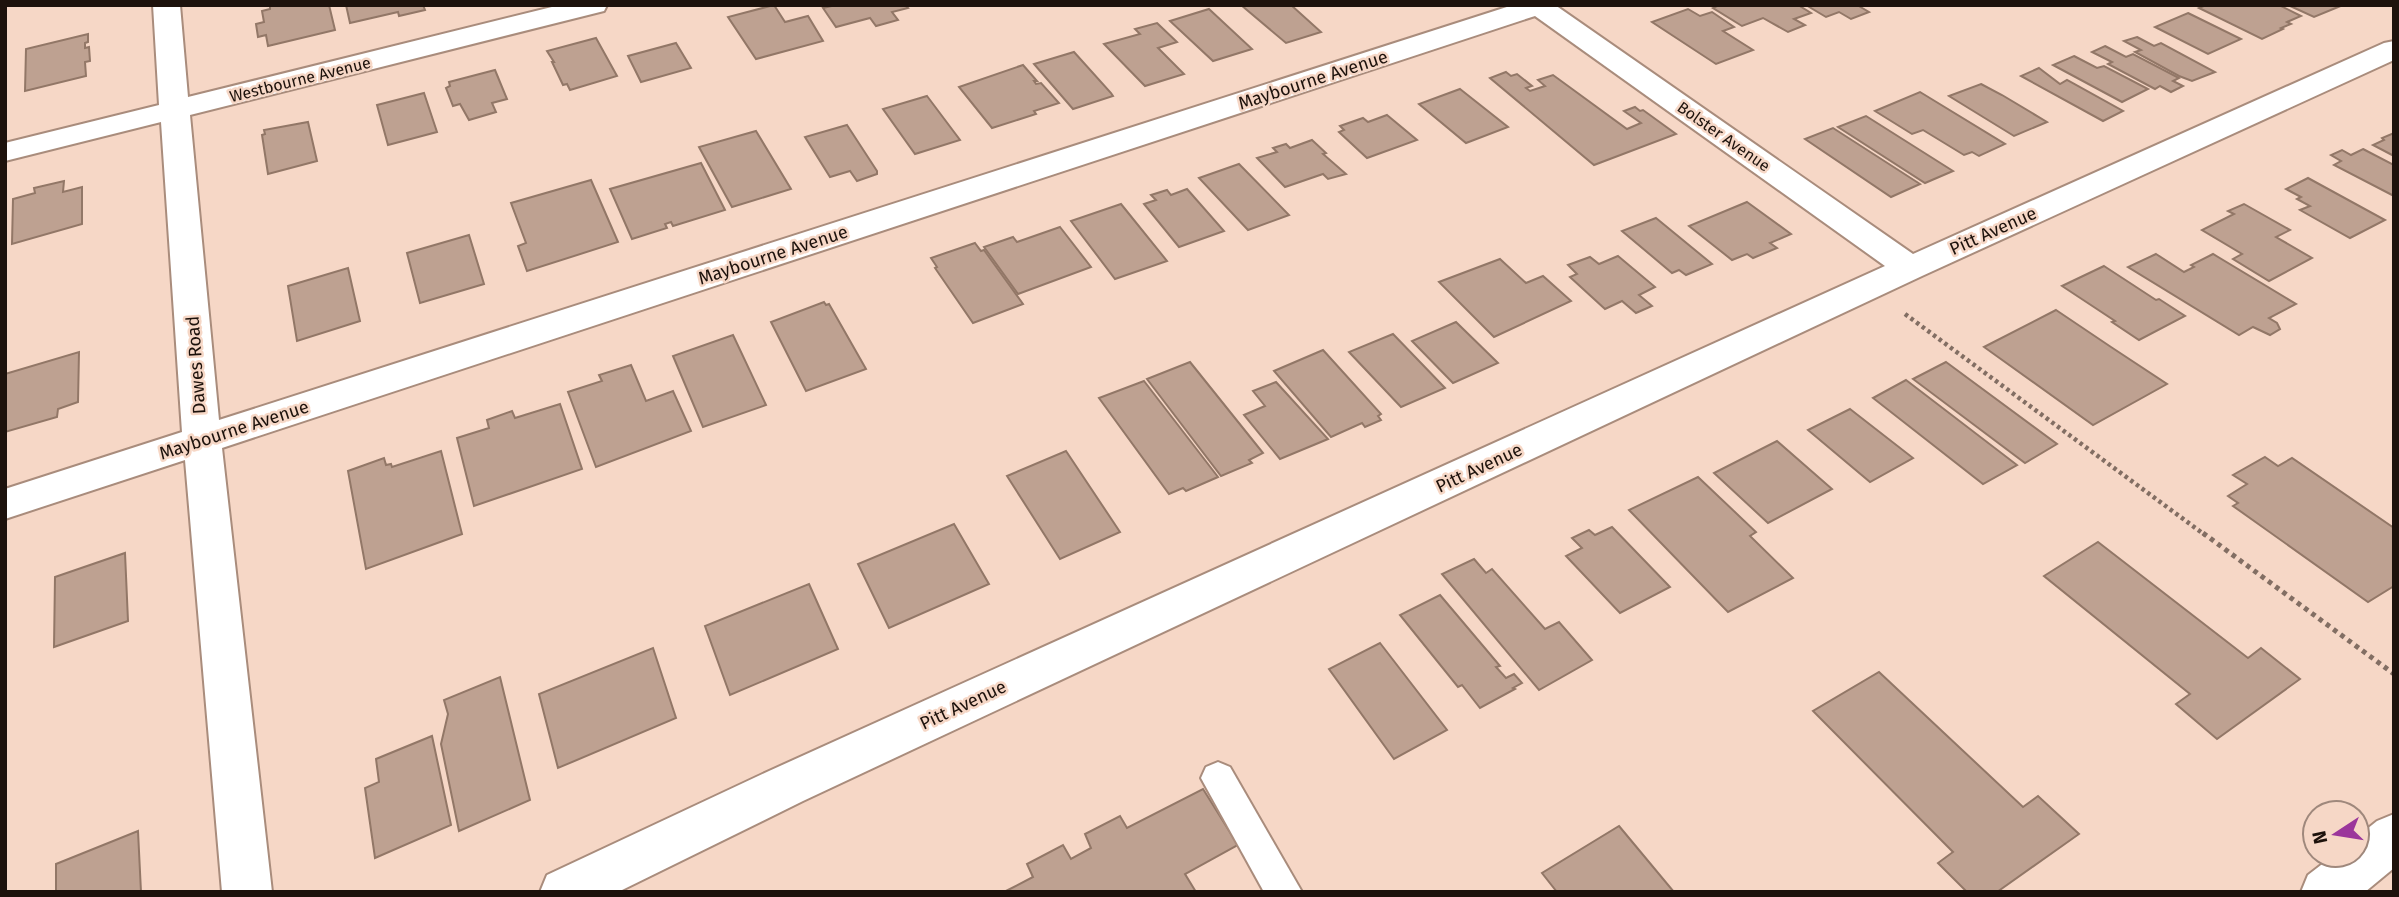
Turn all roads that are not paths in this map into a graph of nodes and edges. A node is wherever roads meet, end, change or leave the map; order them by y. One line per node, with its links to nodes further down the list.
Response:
1 (166, 5): 5 (street, Dawes Road)
2 (594, 5): 5 (street, Westbourne Avenue)
3 (1539, 6): 7 (street, Bolster Avenue); 8 (street, Maybourne Avenue)
4 (2394, 49): 7 (street, Pitt Avenue)
5 (177, 110): 6 (street, Westbourne Avenue); 8 (street, Dawes Road)
6 (5, 152)
7 (1910, 268): 13 (street, Pitt Avenue)
8 (202, 441): 9 (street, Maybourne Avenue); 12 (street, Dawes Road)
9 (5, 503)
10 (1217, 778): 14 (lane)
11 (2394, 837): 15 (street)
12 (247, 892)
13 (565, 892)
14 (1284, 892)
15 (2326, 892)

